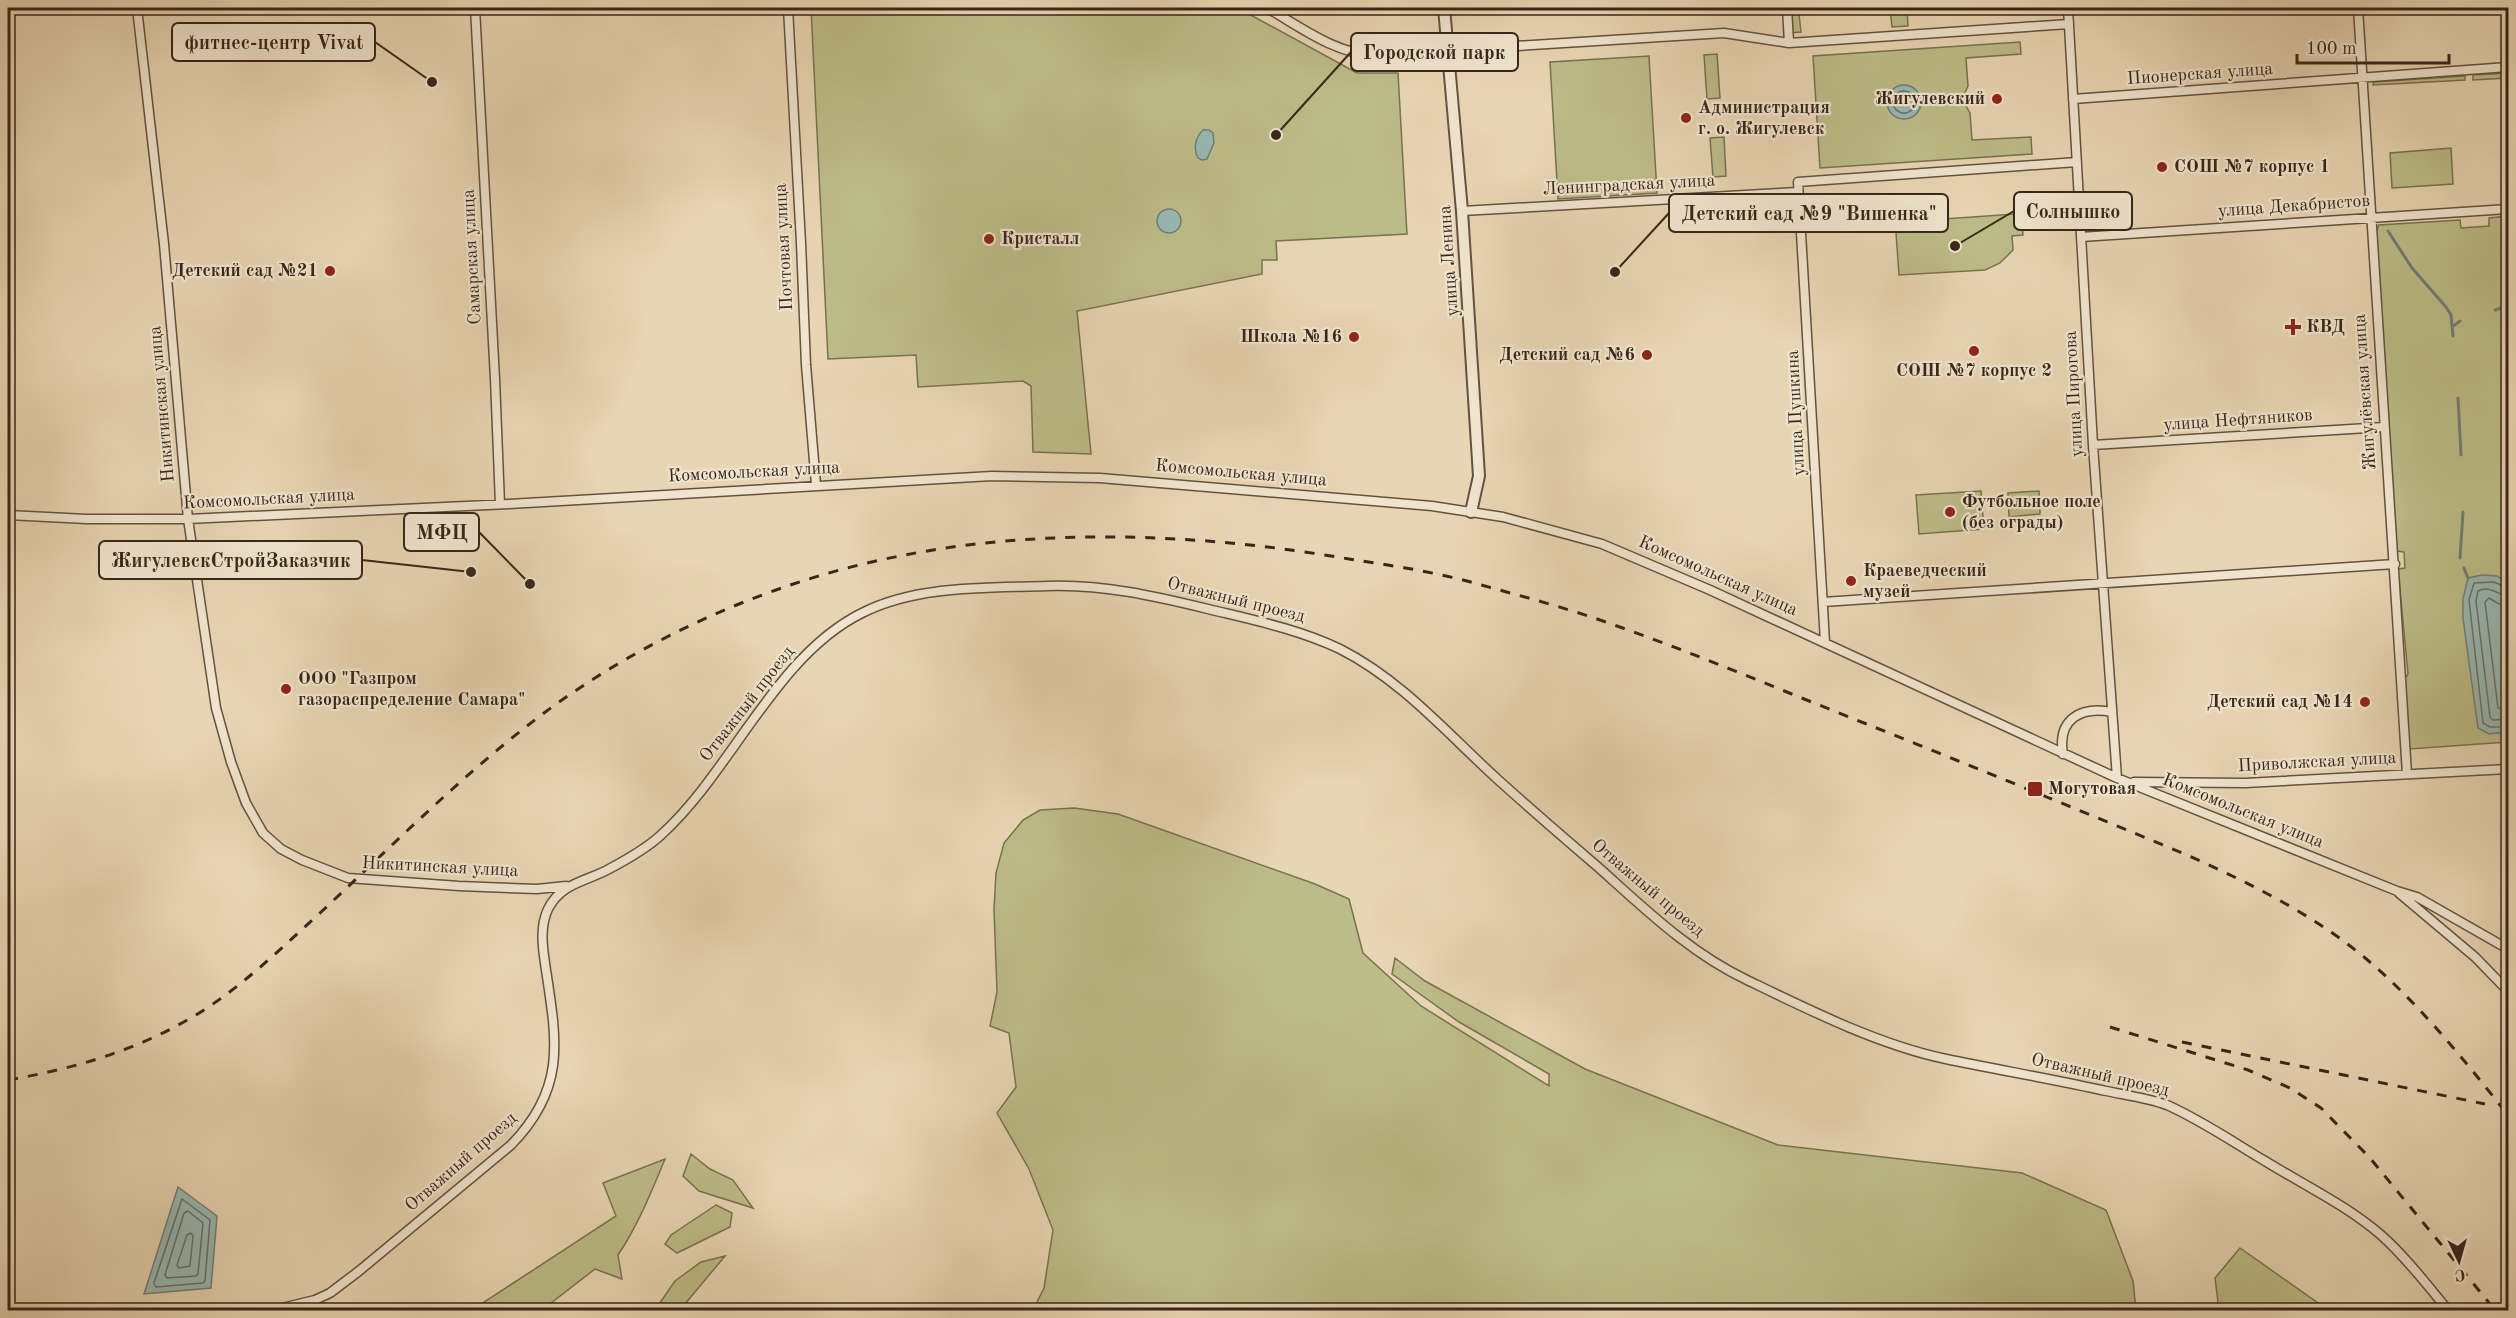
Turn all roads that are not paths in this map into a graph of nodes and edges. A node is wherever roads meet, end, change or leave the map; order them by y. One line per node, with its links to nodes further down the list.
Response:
1 (137, 8): 27 (street, Никитинская улица)
2 (475, 8): 24 (street, Самарская улица)
3 (788, 8): 23 (street, Почтовая улица)
4 (1267, 8): 11 (street)
5 (1444, 8): 11 (street, улица Ленина)
6 (1787, 8): 10 (street)
7 (2068, 8): 9 (street, улица Пирогова)
8 (2358, 8): 13 (street, Жигулёвская улица)
9 (2069, 24): 10 (street); 14 (street, улица Пирогова)
10 (1789, 44): 11 (street)
11 (1448, 50): 18 (street, улица Ленина)
12 (2508, 67): 13 (street, Пионерская улица)
13 (2363, 78): 14 (street, Пионерская улица); 19 (street, Жигулёвская улица)
14 (2073, 99): 15 (street, улица Пирогова)
15 (2077, 162): 16 (street, улица Пушкина); 20 (street, улица Пирогова)
16 (1798, 192): 18 (street, Ленинградская улица); 30 (street, улица Пушкина)
17 (2508, 209): 19 (street, улица Декабристов)
18 (1462, 211): 25 (street, улица Ленина)
19 (2370, 217): 20 (street, улица Декабристов); 21 (street, Жигулёвская улица)
20 (2081, 237): 22 (street, улица Пирогова)
21 (2384, 427): 22 (street, улица Нефтяников); 28 (street, Жигулёвская улица)
22 (2093, 445): 29 (street, улица Пирогова)
23 (816, 485): 24 (street, Комсомольская улица); 25 (street, Комсомольская улица)
24 (500, 504): 27 (street, Комсомольская улица)
25 (1471, 512): 31 (street, Комсомольская улица)
26 (8, 515): 27 (street, Комсомольская улица)
27 (188, 519): 38 (street, Никитинская улица)
28 (2395, 564): 29 (street, Комсомольская улица); 35 (street, Жигулёвская улица)
29 (2103, 583): 30 (street, Комсомольская улица); 32 (street, улица Пирогова)
30 (1823, 602): 31 (street, улица Пушкина)
31 (1825, 642): 33 (street, Комсомольская улица)
32 (2112, 712): 33 (street); 36 (street, улица Пирогова)
33 (2063, 754): 36 (street, Комсомольская улица)
34 (2508, 769): 35 (street, Приволжская улица)
35 (2408, 774): 37 (street, Приволжская улица)
36 (2117, 778): 37 (street, Комсомольская улица)
37 (2128, 782): 39 (street, Комсомольская улица)
38 (566, 886): 42 (street, Отважный проезд); 43 (street, Отважный проезд)
39 (2397, 891): 40 (street, Комсомольская улица); 41 (street)
40 (2508, 949)
41 (2508, 990)
42 (274, 1311)
43 (2448, 1311)

